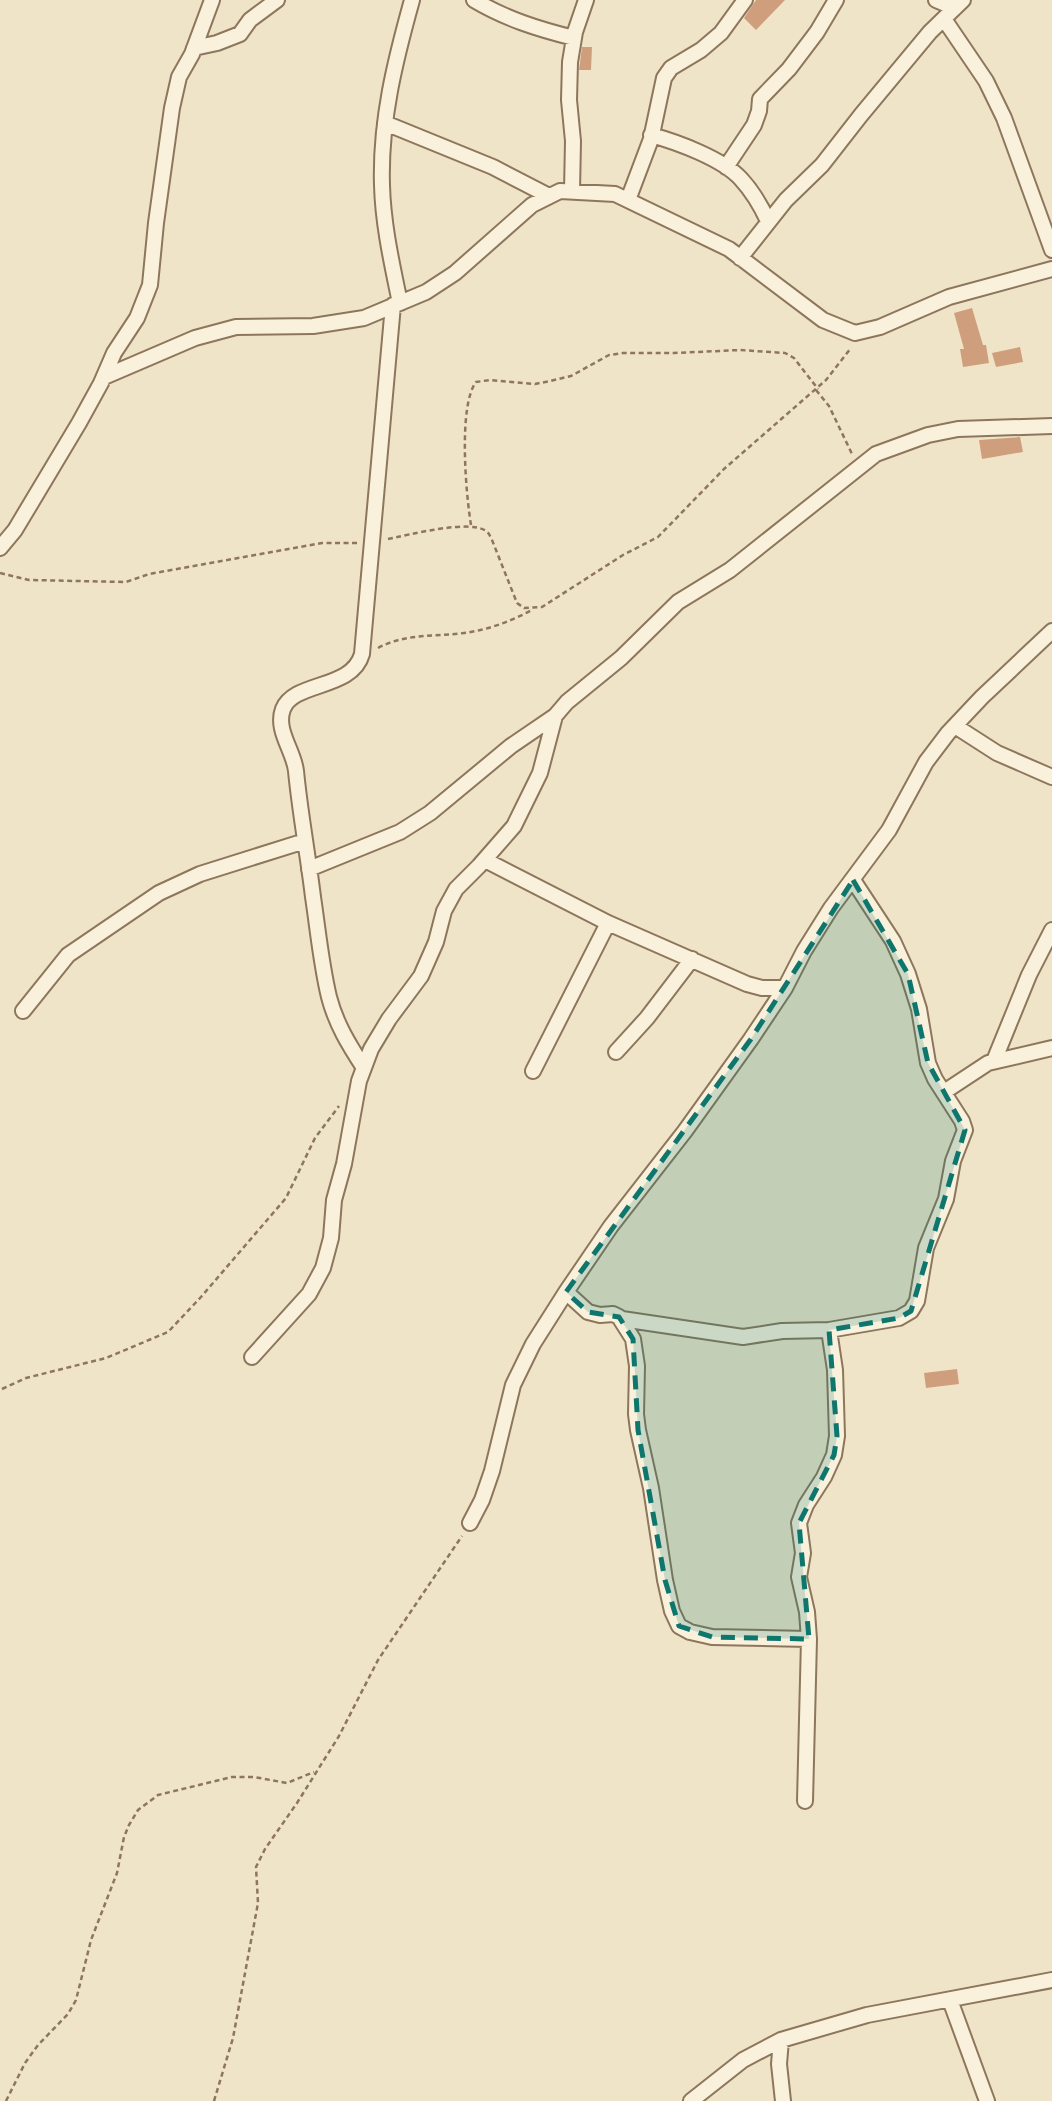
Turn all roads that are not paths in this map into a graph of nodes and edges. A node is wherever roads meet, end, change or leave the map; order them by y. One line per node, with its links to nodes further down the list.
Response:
1 (212, 0): 11 (street)
2 (277, 0): 11 (street)
3 (412, 0): 12 (street)
4 (474, 0): 10 (street)
5 (586, 0): 10 (street)
6 (745, 0): 13 (street)
7 (836, 0): 14 (street)
8 (936, 0): 9 (street)
9 (954, 9): 18 (street); 19 (street)
10 (574, 38): 15 (street)
11 (194, 48): 23 (street)
12 (385, 123): 16 (street); 22 (street)
13 (652, 135): 14 (street); 17 (street)
14 (726, 167): 18 (street)
15 (572, 191): 16 (street); 17 (street)
16 (549, 196): 22 (street)
17 (628, 201): 20 (street)
18 (768, 221): 20 (street)
19 (1052, 250)
20 (740, 258): 21 (street)
21 (1052, 269)
22 (396, 304): 23 (street); 30 (street)
23 (104, 377): 25 (street)
24 (1052, 425): 27 (street)
25 (0, 548)
26 (1052, 631): 28 (street)
27 (555, 716): 31 (street); 32 (street)
28 (955, 726): 29 (street); 33 (street)
29 (1052, 776)
30 (305, 841): 32 (street); 38 (street)
31 (485, 860): 34 (street); 42 (street)
32 (309, 869): 42 (street)
33 (853, 880): 37 (street); 44 (street)
34 (608, 923): 36 (street); 43 (street)
35 (1052, 930): 41 (street)
36 (692, 959): 37 (street); 40 (street)
37 (785, 988): 45 (street)
38 (23, 1011)
39 (1052, 1048): 41 (street)
40 (616, 1052)
41 (994, 1061): 44 (street)
42 (364, 1068): 48 (street)
43 (534, 1071)
44 (944, 1092): 47 (street)
45 (566, 1292): 46 (street); 49 (street)
46 (622, 1320): 47 (street); 50 (street)
47 (829, 1330): 50 (street)
48 (252, 1357)
49 (470, 1523)
50 (809, 1639): 51 (street)
51 (805, 1801)
52 (1052, 1980): 53 (street)
53 (950, 2000): 54 (street); 57 (street)
54 (781, 2040): 55 (street); 56 (street)
55 (691, 2101)
56 (783, 2101)
57 (987, 2101)

